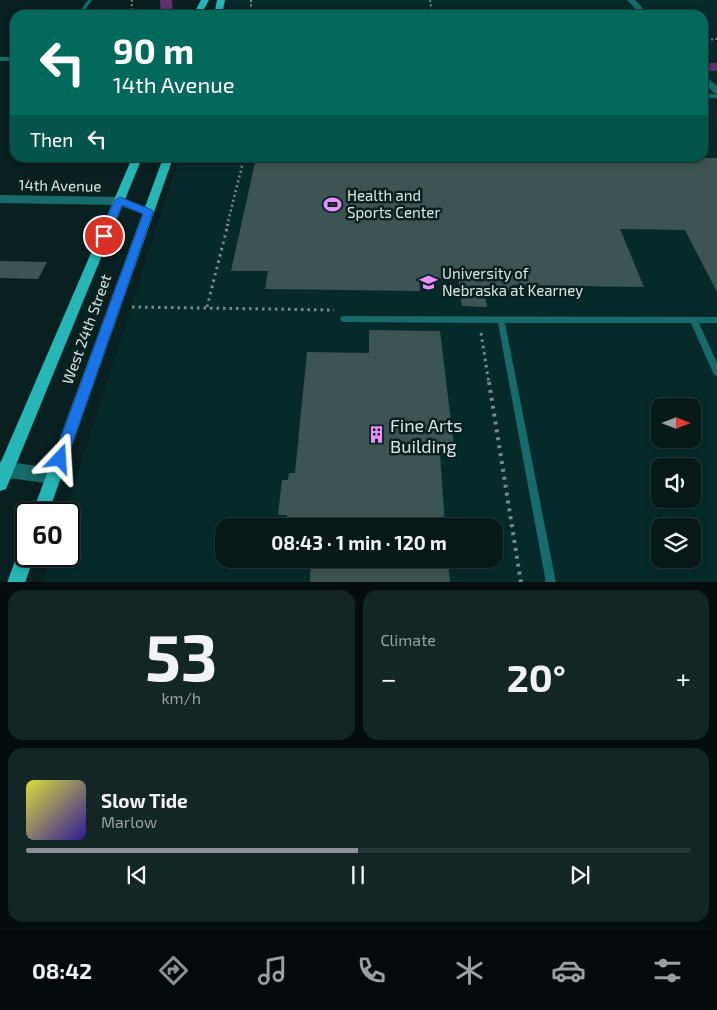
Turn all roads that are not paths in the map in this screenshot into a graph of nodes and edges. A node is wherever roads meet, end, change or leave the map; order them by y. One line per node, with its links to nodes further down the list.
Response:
1 (632, 0): 2 (street)
2 (641, 10)
3 (708, 82): 4 (street)
4 (717, 92)
5 (135, 162): 8 (main road, West 24th Street)
6 (167, 162): 9 (main road, West 24th Street)
7 (0, 199): 8 (street, 14th Avenue)
8 (120, 200): 9 (street, 14th Avenue); 15 (main road, West 24th Street)
9 (148, 212): 16 (main road, West 24th Street)
10 (344, 318): 11 (lane)
11 (501, 320): 12 (lane); 20 (lane)
12 (694, 320): 13 (lane); 14 (lane)
13 (717, 320)
14 (717, 372)
15 (2, 474): 16 (street)
16 (54, 476): 17 (main road, West 24th Street)
17 (44, 502)
18 (21, 567): 19 (main road)
19 (16, 582)
20 (551, 582)

